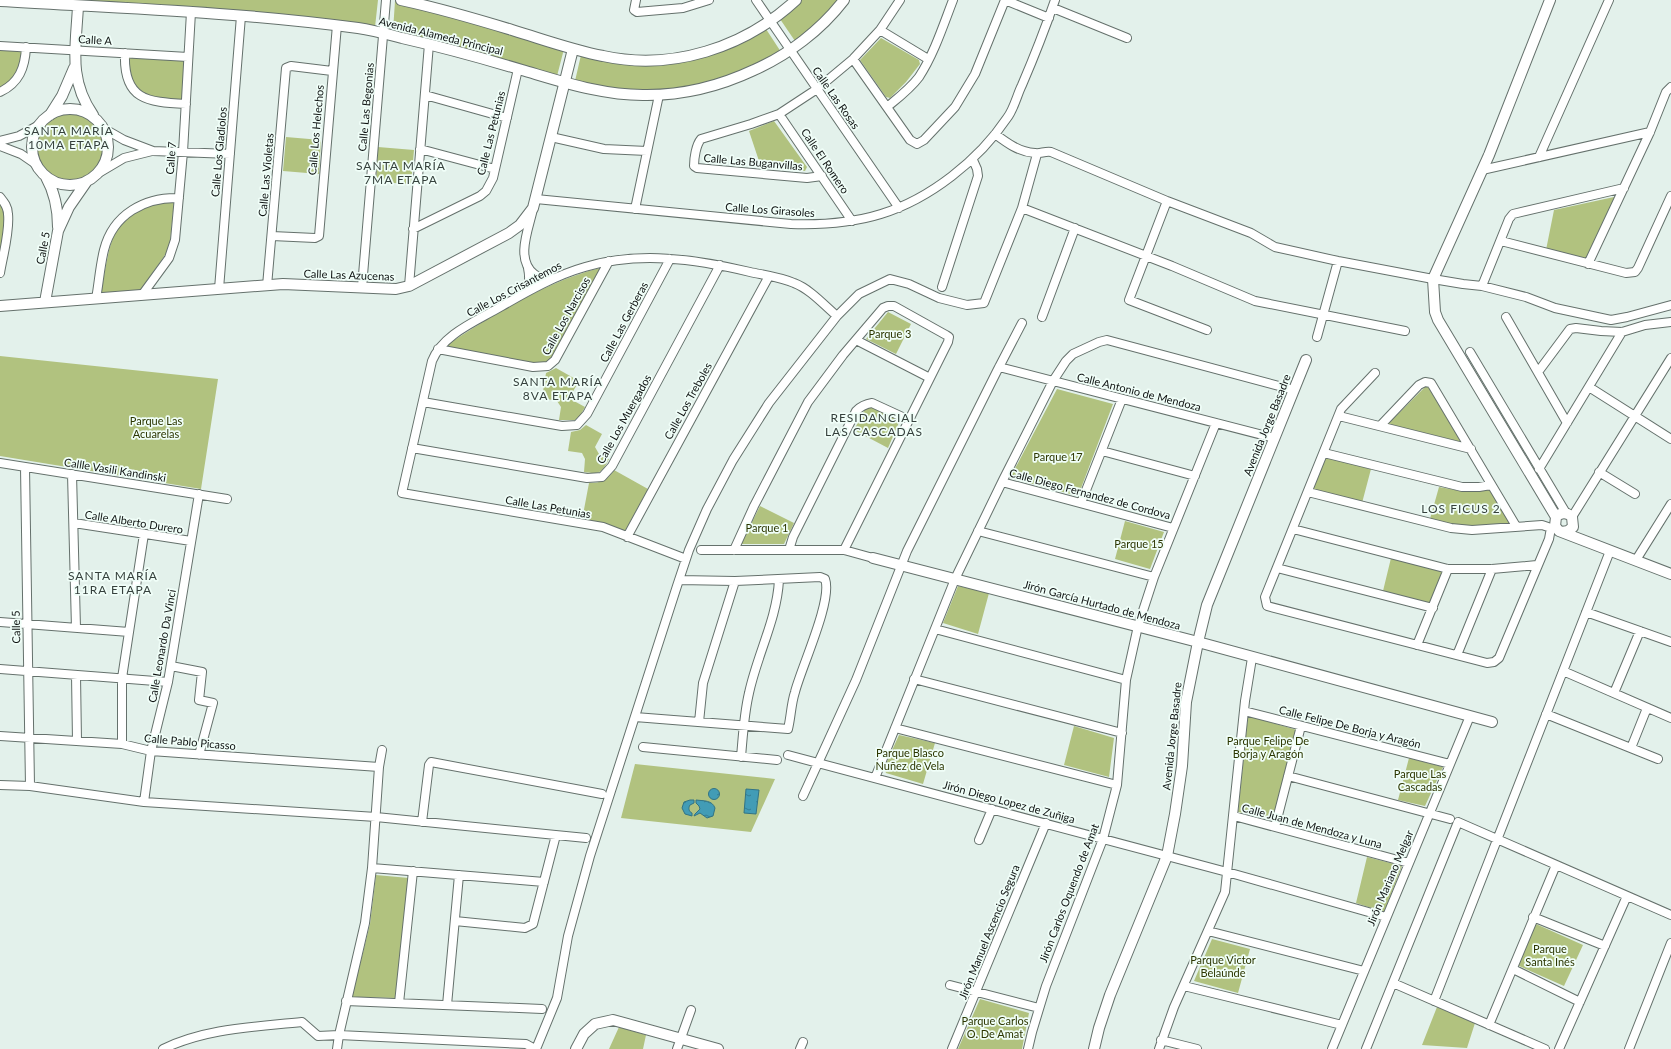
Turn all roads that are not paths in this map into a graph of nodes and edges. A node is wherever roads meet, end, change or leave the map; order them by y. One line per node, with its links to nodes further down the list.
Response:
1 (386, 0): 24 (street, Calle Las Begonias)
2 (401, 0): 29 (street)
3 (636, 0): 17 (street)
4 (686, 0): 17 (street)
5 (709, 0): 17 (street)
6 (756, 0): 21 (street, Calle Las Rosas)
7 (796, 0): 21 (street)
8 (844, 0): 31 (street, Avenida Alameda Principal)
9 (900, 0): 23 (street, Calle Las Buganvillas)
10 (953, 0): 35 (street)
11 (1005, 0): 20 (street); 46 (street)
12 (1550, 0): 68 (street)
13 (1609, 0): 64 (street)
14 (0, 1): 16 (street, Avenida Alameda Principal)
15 (1054, 4): 20 (street, Calle Los Girasoles); 25 (street)
16 (78, 6): 18 (street, Avenida Alameda Principal); 30 (street)
17 (683, 8)
18 (191, 12): 19 (street, Avenida Alameda Principal); 33 (street, Calle 7)
19 (241, 16): 22 (street, Avenida Alameda Principal); 62 (street, Calle Los Gladiolos)
20 (1049, 18): 54 (street, Calle Los Girasoles)
21 (770, 21): 29 (street); 31 (street, Calle Las Rosas)
22 (337, 25): 24 (street, Avenida Alameda Principal); 38 (street, Calle Los Helechos)
23 (880, 30): 34 (street, Calle Las Buganvillas); 35 (street)
24 (383, 33): 26 (street, Avenida Alameda Principal); 105 (street, Calle Las Begonias)
25 (1127, 38)
26 (429, 44): 37 (street, Avenida Alameda Principal); 43 (street)
27 (0, 46): 28 (street, Calle A)
28 (26, 48): 30 (street, Calle A); 42 (street)
29 (573, 49): 39 (street, Calle Las Azucenas)
30 (75, 50): 32 (street, Calle A); 36 (street)
31 (790, 50): 41 (street, Calle Las Rosas); 44 (street, Avenida Alameda Principal)
32 (125, 53): 33 (street, Calle A); 45 (street)
33 (188, 57): 45 (street, Calle 7)
34 (853, 59): 41 (street, Calle Las Buganvillas); 46 (street)
35 (928, 59): 46 (street)
36 (74, 68): 48 (street); 49 (street)
37 (518, 69): 39 (street, Avenida Alameda Principal); 50 (street, Calle Las Petunias)
38 (332, 71): 87 (street, Calle Los Helechos); 87 (street, Calle Las Violetas)
39 (564, 82): 44 (street, Avenida Alameda Principal); 55 (street, Calle Las Azucenas)
40 (1671, 87): 53 (street)
41 (817, 89): 47 (street, Calle Las Buganvillas); 79 (street, Calle Las Rosas)
42 (0, 92)
43 (425, 95): 50 (street); 58 (street)
44 (659, 95): 60 (street)
45 (186, 104): 61 (street, Calle 7)
46 (887, 108)
47 (779, 114): 71 (street, Calle El Romero); 71 (street, Calle Las Buganvillas)
48 (50, 115): 49 (street); 51 (street)
49 (95, 118): 52 (street)
50 (507, 118): 67 (street, Calle Las Petunias)
51 (40, 124): 56 (street); 66 (street)
52 (103, 128): 59 (street); 69 (street)
53 (1650, 132): 64 (street); 73 (street)
54 (995, 134): 63 (street); 65 (street, Calle Los Girasoles)
55 (551, 137): 60 (street); 78 (street, Calle Las Azucenas)
56 (0, 141)
57 (0, 146): 66 (street)
58 (420, 149): 67 (street); 84 (street)
59 (153, 150): 61 (street); 69 (street)
60 (647, 151): 81 (street)
61 (183, 152): 62 (street); 76 (street, Calle 7)
62 (230, 154): 107 (street, Calle Los Gladiolos)
63 (1037, 154): 77 (street); 80 (street)
64 (1539, 157): 68 (street)
65 (973, 160): 79 (street, Calle Los Girasoles); 106 (street)
66 (37, 166): 70 (street)
67 (495, 169): 84 (street, Calle Las Petunias)
68 (1482, 170): 101 (street)
69 (98, 174): 72 (street)
70 (45, 175): 72 (street); 85 (street)
71 (822, 176): 82 (street, Calle El Romero)
72 (87, 181): 85 (street, Calle 5)
73 (1624, 188): 88 (street); 95 (street)
74 (1671, 196): 95 (street)
75 (0, 197): 91 (street)
76 (179, 198): 108 (street, Calle 7); 110 (street)
77 (1167, 201): 90 (street); 94 (street)
78 (535, 204): 81 (street, Calle Los Girasoles); 86 (street, Calle Las Azucenas); 89 (street)
79 (899, 208): 82 (street, Calle Los Girasoles)
80 (1022, 208): 83 (street); 114 (street)
81 (635, 209): 82 (street, Calle Los Girasoles)
82 (852, 221)
83 (1075, 228): 90 (street); 116 (street)
84 (414, 229): 103 (street)
85 (58, 231): 111 (street, Calle 5)
86 (509, 234): 89 (street); 103 (street, Calle Las Azucenas)
87 (272, 236): 102 (street, Calle Las Violetas)
88 (1501, 241): 95 (street); 104 (street)
89 (524, 251): 96 (street)
90 (1146, 256): 115 (street); 120 (street)
91 (1, 258): 98 (street)
92 (670, 259): 93 (street, Calle Los Crisantemos); 97 (street, Calle Los Crisantemos); 137 (street, Calle Las Gerberas)
93 (609, 261): 100 (street, Calle Los Crisantemos); 125 (street, Calle Los Narcisos)
94 (1338, 261): 101 (street); 115 (street)
95 (1588, 264)
96 (527, 265): 100 (street); 109 (street)
97 (720, 265): 99 (street, Calle Los Crisantemos); 146 (street, Calle Los Muergados)
98 (0, 273)
99 (769, 276): 114 (street, Calle Los Crisantemos); 172 (street, Calle Los Treboles)
100 (557, 277): 109 (street, Calle Los Crisantemos)
101 (1433, 279): 104 (street); 166 (street)
102 (267, 286): 105 (street, Calle Las Azucenas); 107 (street, Calle Las Azucenas)
103 (409, 286): 105 (street, Calle Las Azucenas)
104 (1482, 286): 112 (street)
105 (362, 287)
106 (942, 287)
107 (219, 289): 108 (street, Calle Las Azucenas)
108 (142, 295): 110 (street, Calle Las Azucenas)
109 (519, 296): 125 (street, Calle Los Crisantemos)
110 (96, 299): 111 (street, Calle Las Azucenas)
111 (45, 302): 113 (street, Calle Las Azucenas)
112 (1671, 305)
113 (0, 306)
114 (837, 316): 180 (street)
115 (1323, 316): 121 (street); 123 (street)
116 (1042, 317)
117 (1506, 317): 130 (street)
118 (1671, 322): 122 (street)
119 (1022, 323): 129 (street)
120 (1207, 330)
121 (1405, 331)
122 (1622, 332): 130 (street); 134 (street)
123 (1317, 337)
124 (856, 340): 132 (street); 132 (street); 175 (street)
125 (438, 349): 137 (street, Calle Los Crisantemos)
126 (1470, 352): 152 (street)
127 (1306, 360): 135 (street, Avenida Jorge Basadre)
128 (1670, 361): 139 (street)
129 (999, 367): 133 (street, Calle Antonio de Mendoza); 182 (street)
130 (1538, 372): 142 (street)
131 (1375, 374): 138 (street)
132 (930, 378): 140 (street)
133 (1053, 381): 135 (street); 136 (street, Calle Antonio de Mendoza); 156 (street)
134 (1589, 387): 139 (street); 142 (street)
135 (1294, 390): 144 (street, Avenida Jorge Basadre)
136 (1122, 399): 141 (street, Calle Antonio de Mendoza); 148 (street)
137 (423, 402): 146 (street, Calle Los Crisantemos)
138 (1339, 416): 143 (street); 149 (street)
139 (1634, 416): 145 (street); 153 (street)
140 (909, 420): 176 (street); 177 (street)
141 (1216, 423): 144 (street, Calle Antonio de Mendoza); 155 (street, Jirón Carlos Oquendo de Amat)
142 (1567, 423): 152 (street)
143 (1380, 426): 147 (street); 147 (street)
144 (1274, 438): 202 (street, Avenida Jorge Basadre)
145 (1671, 439)
146 (412, 448): 159 (street, Calle Los Crisantemos)
147 (1471, 450): 157 (street)
148 (1102, 451): 155 (street); 163 (street)
149 (1324, 453): 157 (street); 158 (street)
150 (0, 463): 151 (street, Callle Vasili Kandinski)
151 (25, 467): 154 (street, Callle Vasili Kandinski); 196 (street, Calle 5)
152 (1539, 469): 166 (street)
153 (1599, 472): 161 (street); 166 (street)
154 (72, 474): 160 (street, Callle Vasili Kandinski); 165 (street)
155 (1194, 476): 168 (street, Jirón Carlos Oquendo de Amat)
156 (1002, 482): 163 (street, Calle Diego Fernandez de Cordova); 170 (street)
157 (1491, 485): 167 (street)
158 (1308, 492): 167 (street); 169 (street)
159 (402, 493): 172 (street, Calle Las Petunias)
160 (199, 494): 162 (street, Callle Vasili Kandinski); 173 (street, Calle Leonardo Da Vinci)
161 (1635, 494)
162 (227, 499)
163 (1082, 503): 168 (street, Calle Diego Fernandez de Cordova)
164 (1671, 504): 181 (street)
165 (74, 523): 171 (street, Calle Alberto Durero); 198 (street)
166 (1562, 523): 167 (street); 178 (street); 183 (street)
167 (1516, 526)
168 (1173, 528): 188 (street, Jirón Carlos Oquendo de Amat)
169 (1293, 529): 184 (street); 185 (street)
170 (978, 531): 188 (street); 189 (street)
171 (144, 534): 173 (street, Calle Alberto Durero); 201 (street)
172 (627, 536): 180 (street, Calle Las Petunias)
173 (191, 542): 207 (street, Calle Leonardo Da Vinci)
174 (701, 550): 175 (street, Jirón García Hurtado de Mendoza)
175 (734, 550): 176 (street, Jirón García Hurtado de Mendoza)
176 (789, 550): 177 (street, Jirón García Hurtado de Mendoza)
177 (844, 550): 179 (street, Jirón García Hurtado de Mendoza)
178 (1610, 551): 181 (street); 194 (street)
179 (873, 558): 182 (street, Jirón García Hurtado de Mendoza)
180 (686, 559): 190 (street)
181 (1636, 560): 187 (street)
182 (901, 565): 189 (street, Jirón García Hurtado de Mendoza); 242 (street)
183 (1537, 565): 186 (street); 205 (street)
184 (1277, 568): 193 (street); 204 (street)
185 (1448, 569): 186 (street); 193 (street)
186 (1492, 569): 205 (street)
187 (1671, 574)
188 (1154, 577): 197 (street, Jirón Carlos Oquendo de Amat)
189 (955, 579): 197 (street, Jirón García Hurtado de Mendoza); 199 (street)
190 (679, 580): 192 (street); 221 (street)
191 (779, 580): 192 (street); 225 (street); 225 (street)
192 (735, 581): 223 (street)
193 (1432, 608): 204 (street)
194 (1586, 612): 200 (street); 210 (street)
195 (0, 622): 196 (street)
196 (28, 624): 198 (street); 209 (street, Calle 5)
197 (1138, 626): 202 (street, Jirón García Hurtado de Mendoza); 214 (street, Jirón Carlos Oquendo de Amat)
198 (76, 628): 201 (street)
199 (935, 628): 213 (street); 214 (street)
200 (1640, 631): 203 (street); 216 (street)
201 (129, 632): 212 (street)
202 (1198, 642): 206 (street, Jirón García Hurtado de Mendoza); 266 (street, Avenida Jorge Basadre)
203 (1671, 642)
204 (1417, 645): 205 (street)
205 (1457, 655)
206 (1252, 658): 218 (street); 220 (street, Jirón García Hurtado de Mendoza)
207 (171, 666): 215 (street, Calle Leonardo Da Vinci); 237 (street)
208 (0, 669): 209 (street)
209 (28, 671): 211 (street); 230 (street, Calle 5)
210 (1563, 672): 216 (street); 219 (street)
211 (76, 675): 212 (street); 231 (street)
212 (122, 678): 215 (street); 232 (street)
213 (914, 678): 227 (street); 228 (street)
214 (1126, 680): 228 (street, Jirón Carlos Oquendo de Amat)
215 (168, 682): 236 (street, Calle Leonardo Da Vinci)
216 (1614, 693): 217 (street)
217 (1647, 708): 222 (street); 234 (street)
218 (1244, 711): 226 (street, Calle Felipe De Borja y Aragón); 255 (street)
219 (1546, 714): 234 (street); 264 (street)
220 (1470, 716): 224 (street, Jirón García Hurtado de Mendoza); 243 (street, Jirón Mariano Melgar)
221 (635, 718): 223 (street); 303 (street)
222 (1671, 718)
223 (699, 722): 225 (street)
224 (1492, 722)
225 (744, 726): 239 (street)
226 (1300, 726): 243 (street, Calle Felipe De Borja y Aragón); 245 (street)
227 (895, 728): 246 (street); 248 (street)
228 (1122, 733): 248 (street, Jirón Carlos Oquendo de Amat)
229 (0, 736): 230 (street, Calle Pablo Picasso)
230 (29, 738): 231 (street, Calle Pablo Picasso); 249 (street, Calle 5)
231 (77, 741): 232 (street, Calle Pablo Picasso)
232 (122, 744): 236 (street, Calle Pablo Picasso)
233 (643, 747): 239 (street)
234 (1631, 748): 240 (street)
235 (382, 750): 244 (street)
236 (151, 751): 237 (street, Calle Pablo Picasso); 252 (street, Calle Leonardo Da Vinci)
237 (199, 755): 244 (street, Calle Pablo Picasso)
238 (788, 755): 242 (street, Jirón Diego Lopez de Zuñiga)
239 (741, 757): 241 (street)
240 (1658, 759)
241 (777, 760)
242 (819, 763): 246 (street, Jirón Diego Lopez de Zuñiga); 251 (street)
243 (1450, 764): 254 (street, Jirón Mariano Melgar)
244 (379, 767): 256 (street)
245 (1288, 776): 254 (street); 260 (street)
246 (874, 778): 253 (street, Jirón Diego Lopez de Zuñiga)
247 (0, 785): 249 (street)
248 (1117, 785): 263 (street, Jirón Carlos Oquendo de Amat)
249 (30, 786): 252 (street)
250 (602, 794): 258 (street)
251 (804, 796)
252 (144, 802): 256 (street)
253 (992, 809): 259 (street, Jirón Diego Lopez de Zuñiga); 265 (street)
254 (1430, 813): 257 (street); 267 (street, Jirón Mariano Melgar)
255 (1234, 816): 260 (street, Calle Juan de Mendoza y Luna); 271 (street)
256 (376, 817): 258 (street); 269 (street)
257 (1450, 819)
258 (422, 822): 261 (street)
259 (1046, 823): 263 (street, Jirón Diego Lopez de Zuñiga); 287 (street, Jirón Manuel Ascencio Segura)
260 (1275, 827): 267 (street, Calle Juan de Mendoza y Luna)
261 (556, 835): 262 (street); 273 (street)
262 (586, 838)
263 (1103, 839): 266 (street, Jirón Diego Lopez de Zuñiga); 293 (street, Jirón Carlos Oquendo de Amat)
264 (1497, 839): 268 (street); 284 (street); 289 (street)
265 (979, 840)
266 (1167, 856): 271 (street, Jirón Diego Lopez de Zuñiga); 309 (street, Avenida Jorge Basadre)
267 (1409, 863): 276 (street, Jirón Mariano Melgar)
268 (1556, 865): 274 (street); 277 (street)
269 (372, 868): 270 (street); 288 (street)
270 (413, 872): 272 (street); 291 (street)
271 (1227, 872): 276 (street, Jirón Diego Lopez de Zuñiga); 279 (street)
272 (459, 875): 273 (street); 278 (street)
273 (544, 882): 278 (street)
274 (1627, 896): 275 (street); 281 (street)
275 (1671, 915)
276 (1386, 917): 283 (street, Jirón Mariano Melgar)
277 (1533, 917): 281 (street); 282 (street)
278 (455, 921): 292 (street)
279 (1208, 931): 283 (street); 286 (street)
280 (1671, 943): 316 (street)
281 (1605, 946): 290 (street)
282 (1513, 969): 290 (street); 296 (street)
283 (1364, 971): 297 (street, Jirón Mariano Melgar)
284 (1393, 983): 289 (street); 313 (street)
285 (950, 984): 287 (street)
286 (1184, 986): 297 (street); 300 (street)
287 (977, 991): 293 (street); 307 (street, Jirón Manuel Ascencio Segura)
288 (346, 1001): 291 (street); 298 (street)
289 (1434, 1001): 296 (street)
290 (1580, 1002): 315 (street)
291 (400, 1003): 292 (street)
292 (447, 1005): 294 (street)
293 (1039, 1008): 308 (street, Jirón Carlos Oquendo de Amat)
294 (542, 1009)
295 (691, 1010): 299 (street)
296 (1489, 1024): 314 (street)
297 (1342, 1025): 312 (street, Jirón Mariano Melgar)
298 (339, 1035): 301 (street); 302 (street); 303 (street)
299 (681, 1039): 304 (street); 305 (street); 306 (street)
300 (1161, 1040): 310 (street); 311 (street)
301 (162, 1049)
302 (337, 1049)
303 (536, 1049)
304 (576, 1049)
305 (677, 1049)
306 (718, 1049)
307 (952, 1049)
308 (1028, 1049)
309 (1094, 1049)
310 (1159, 1049)
311 (1197, 1049)
312 (1332, 1049)
313 (1366, 1049)
314 (1545, 1049)
315 (1559, 1049)
316 (1629, 1049)

